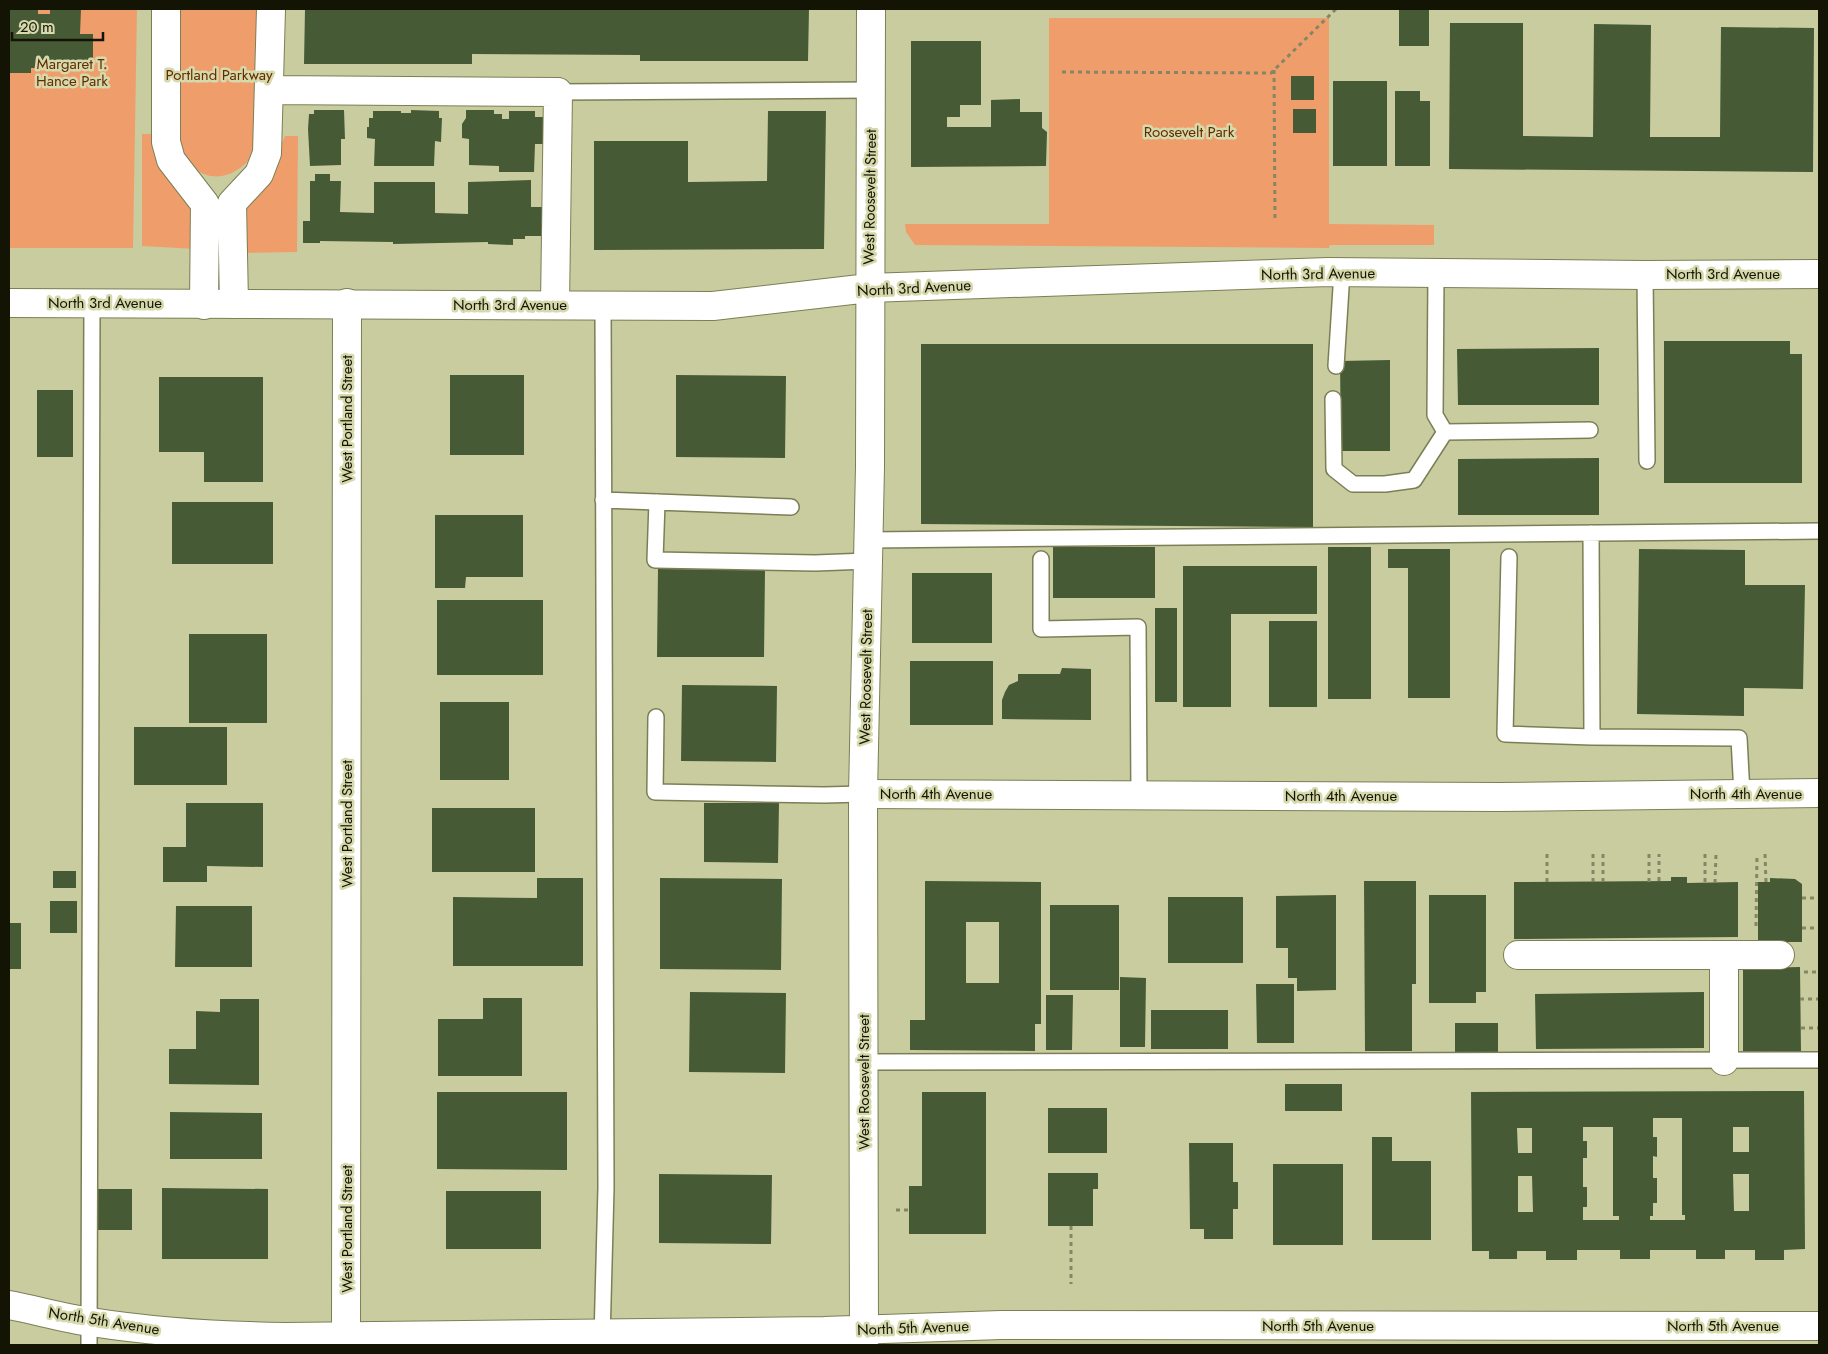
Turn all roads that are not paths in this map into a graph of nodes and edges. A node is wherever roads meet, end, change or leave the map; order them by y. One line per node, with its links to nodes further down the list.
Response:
1 (166, 9): 8 (street)
2 (271, 9): 4 (street)
3 (871, 9): 5 (street, West Roosevelt Street)
4 (269, 90): 6 (street); 7 (street)
5 (872, 90): 6 (lane); 13 (street, West Roosevelt Street)
6 (558, 92): 19 (street)
7 (232, 203): 8 (street); 17 (street)
8 (205, 204): 18 (street)
9 (1342, 272): 10 (street, North 3rd Avenue); 13 (street, North 3rd Avenue); 21 (lane)
10 (1436, 272): 12 (street, North 3rd Avenue); 24 (lane)
11 (1819, 274): 12 (street, North 3rd Avenue)
12 (1645, 275): 25 (lane)
13 (870, 288): 20 (street, North 3rd Avenue); 31 (street, West Roosevelt Street)
14 (9, 302): 15 (street, North 3rd Avenue)
15 (92, 302): 18 (street, North 3rd Avenue); 48 (lane)
16 (347, 303): 17 (street, North 3rd Avenue); 19 (street, North 3rd Avenue); 51 (street, West Portland Street)
17 (234, 304): 18 (street, North 3rd Avenue)
18 (204, 305)
19 (555, 305): 20 (street, North 3rd Avenue)
20 (603, 306): 26 (lane)
21 (1336, 366)
22 (1333, 399): 24 (lane)
23 (1590, 430): 24 (lane)
24 (1445, 432)
25 (1647, 461)
26 (603, 500): 27 (lane); 50 (lane)
27 (657, 502): 28 (lane); 31 (lane)
28 (791, 506)
29 (1819, 531): 30 (lane)
30 (1591, 533): 31 (lane); 35 (lane)
31 (869, 550): 37 (street, West Roosevelt Street)
32 (1509, 557): 35 (lane)
33 (1040, 559): 39 (lane)
34 (656, 717): 37 (lane)
35 (1592, 737): 38 (lane)
36 (1819, 793): 38 (street, North 4th Avenue)
37 (863, 794): 39 (street, North 4th Avenue); 45 (street, West Roosevelt Street)
38 (1742, 794): 39 (street, North 4th Avenue)
39 (1139, 795)
40 (1518, 955): 41 (street)
41 (1724, 955): 42 (street); 44 (street)
42 (1790, 963)
43 (1819, 1060): 44 (lane)
44 (1724, 1061): 45 (lane)
45 (864, 1062): 49 (street, West Roosevelt Street)
46 (9, 1305): 48 (street, North 5th Avenue)
47 (1819, 1326): 49 (street, North 5th Avenue)
48 (89, 1334): 51 (street, North 5th Avenue)
49 (864, 1338): 50 (street, North 5th Avenue)
50 (602, 1339): 51 (street, North 5th Avenue)
51 (346, 1340)

